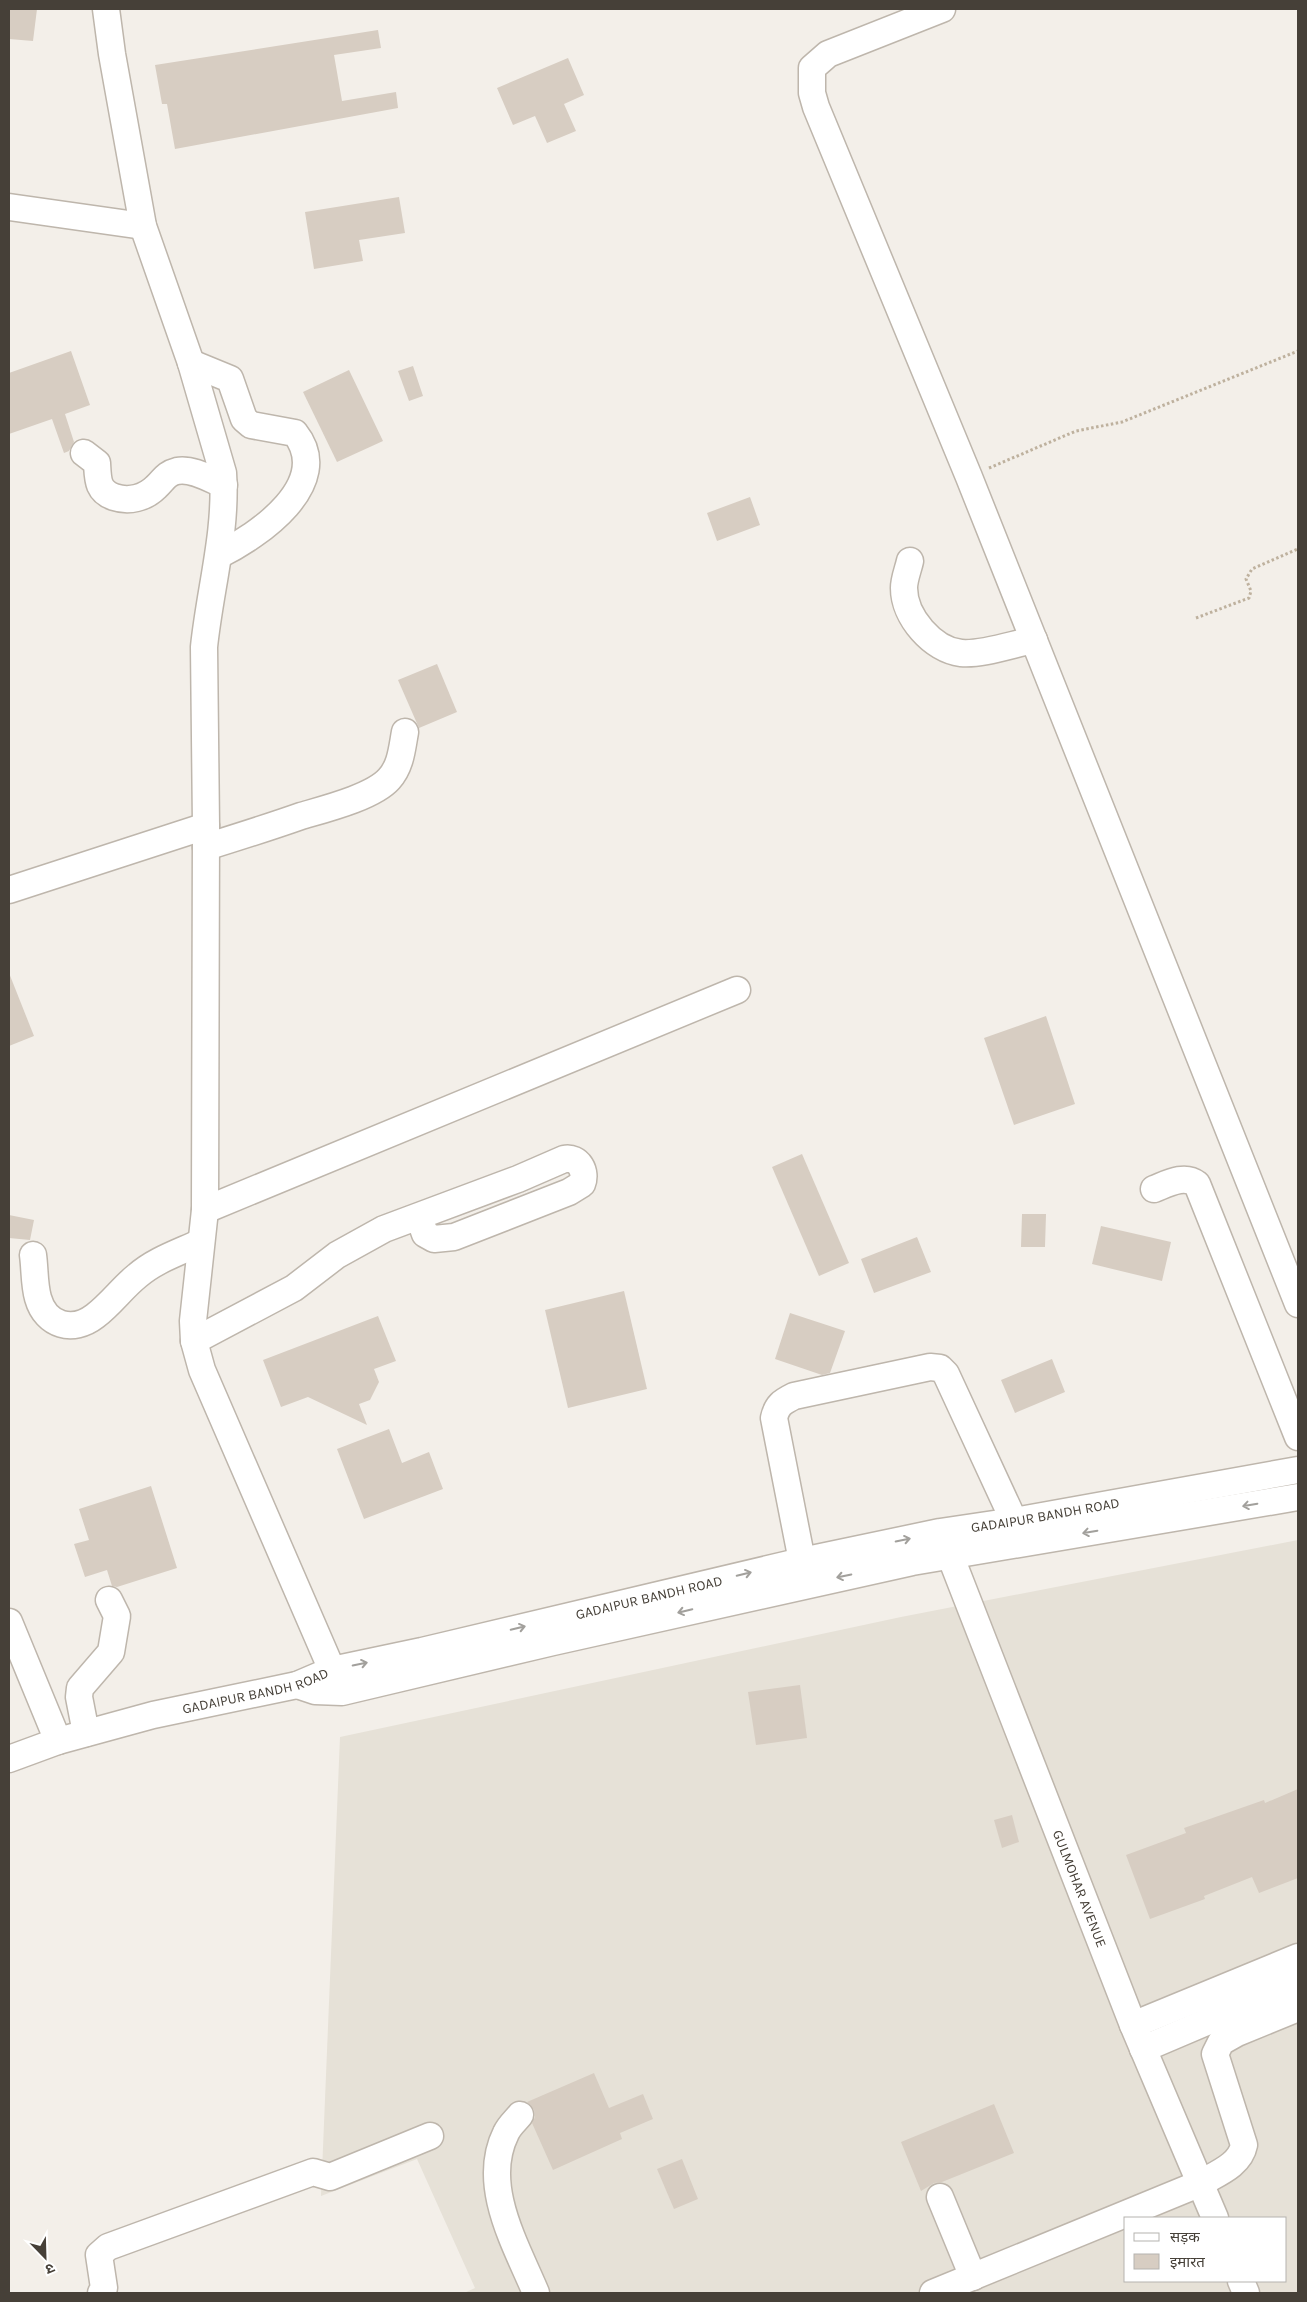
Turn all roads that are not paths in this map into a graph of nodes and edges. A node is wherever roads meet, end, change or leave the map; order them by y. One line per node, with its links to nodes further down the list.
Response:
1 (106, 9): 4 (street)
2 (942, 9): 10 (street)
3 (9, 207): 4 (street)
4 (143, 226): 5 (street)
5 (191, 363): 7 (street); 8 (street)
6 (84, 453): 7 (street)
7 (224, 485): 8 (street)
8 (219, 555): 12 (street)
9 (910, 561): 10 (street)
10 (1034, 640): 20 (street)
11 (405, 732): 12 (street)
12 (206, 837): 13 (street); 16 (street)
13 (9, 890)
14 (737, 990): 16 (street)
15 (1154, 1189): 22 (street)
16 (205, 1210): 18 (street)
17 (419, 1217): 17 (street); 21 (street)
18 (201, 1242): 19 (street); 21 (street)
19 (33, 1256)
20 (1298, 1304)
21 (194, 1341): 30 (street)
22 (1298, 1437)
23 (1298, 1470): 25 (street, GADAIPUR BANDH ROAD)
24 (1298, 1497): 26 (street, one-way to 26)
25 (1014, 1521): 27 (street, GADAIPUR BANDH ROAD, one-way to 25); 27 (street)
26 (950, 1555): 31 (street, one-way to 31); 38 (street, GULMOHAR AVENUE)
27 (802, 1561): 30 (street, GADAIPUR BANDH ROAD, one-way to 27)
28 (109, 1600): 32 (street)
29 (9, 1622): 33 (street)
30 (332, 1670): 31 (street, GADAIPUR BANDH ROAD)
31 (297, 1685): 32 (street, GADAIPUR BANDH ROAD)
32 (86, 1733): 33 (street, GADAIPUR BANDH ROAD)
33 (58, 1741): 34 (street, GADAIPUR BANDH ROAD)
34 (9, 1760)
35 (1298, 1957): 38 (street)
36 (1298, 1983): 39 (street)
37 (1298, 2008): 42 (street)
38 (1133, 2025): 39 (street, GULMOHAR AVENUE)
39 (1143, 2049): 42 (street, GULMOHAR AVENUE)
40 (520, 2115): 47 (street)
41 (430, 2136): 46 (street)
42 (1201, 2183): 44 (street, GULMOHAR AVENUE); 45 (street)
43 (940, 2197): 45 (street)
44 (1215, 2217)
45 (973, 2276): 48 (street)
46 (101, 2293)
47 (536, 2293)
48 (933, 2293)

